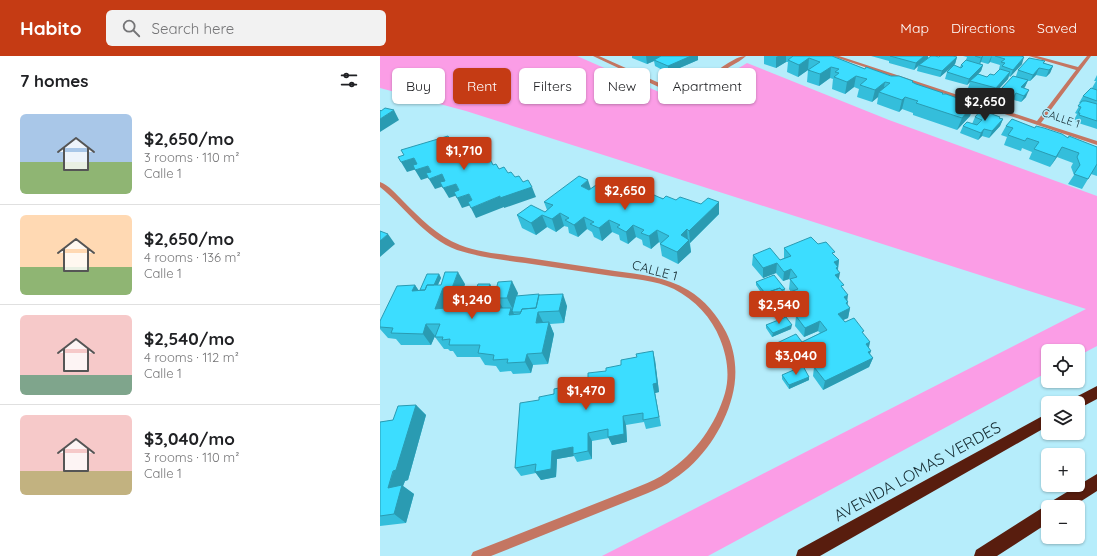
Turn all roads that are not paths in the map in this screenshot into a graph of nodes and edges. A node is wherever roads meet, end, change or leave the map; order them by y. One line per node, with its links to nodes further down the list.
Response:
1 (595, 56): 2 (street)
2 (744, 56)
3 (834, 56): 7 (street, CALLE 1)
4 (1031, 56): 6 (street)
5 (1089, 56): 6 (street)
6 (1079, 69): 7 (street)
7 (1038, 123): 8 (street, CALLE 1)
8 (1097, 143)
9 (380, 184): 16 (street, CALLE 1)
10 (1097, 392): 11 (highway)
11 (1085, 399)
12 (1041, 423): 17 (highway, AVENIDA LOMAS VERDES)
13 (1097, 482): 14 (highway)
14 (1069, 500)
15 (1041, 518): 18 (highway)
16 (477, 556)
17 (804, 556)
18 (982, 556)

